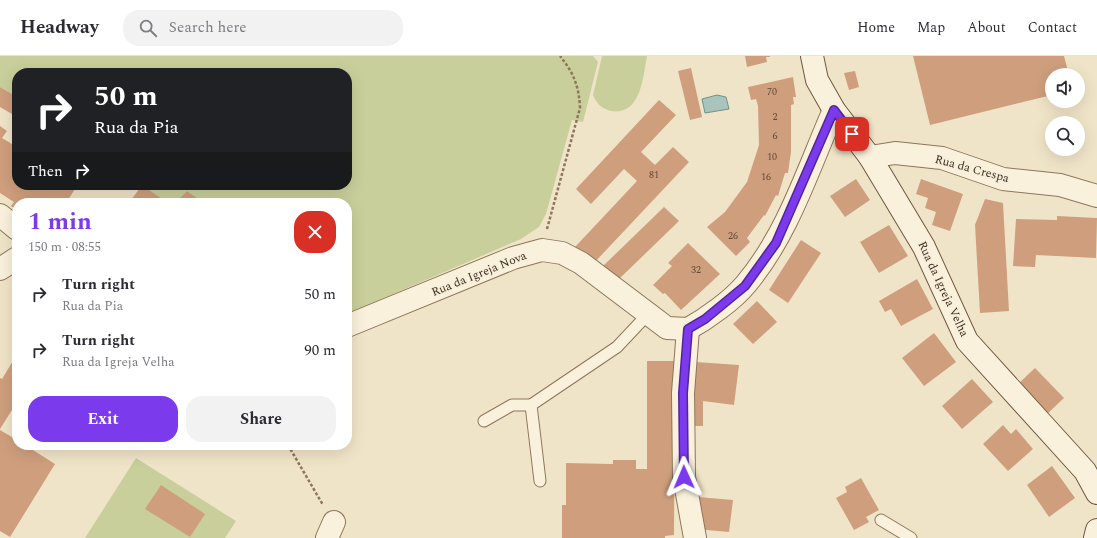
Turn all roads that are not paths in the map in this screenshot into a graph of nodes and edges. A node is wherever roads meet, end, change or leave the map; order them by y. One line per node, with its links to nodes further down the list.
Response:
1 (812, 56): 2 (street, Rua da Igreja Velha)
2 (834, 110): 3 (street, Rua da Igreja Velha); 11 (street)
3 (870, 157): 4 (street, Rua da Crespa); 15 (street, Rua da Igreja Velha)
4 (1097, 196)
5 (0, 216): 6 (street)
6 (12, 225)
7 (12, 261): 8 (street)
8 (0, 269)
9 (648, 314): 10 (street, Rua da Igreja Nova); 11 (street, Rua da Igreja Nova); 12 (lane)
10 (352, 324)
11 (688, 329): 18 (street)
12 (531, 405): 13 (lane); 14 (lane)
13 (484, 421)
14 (540, 481)
15 (1097, 493)
16 (881, 520): 19 (lane)
17 (1097, 530): 20 (street)
18 (695, 538)
19 (911, 538)
20 (1095, 538)

